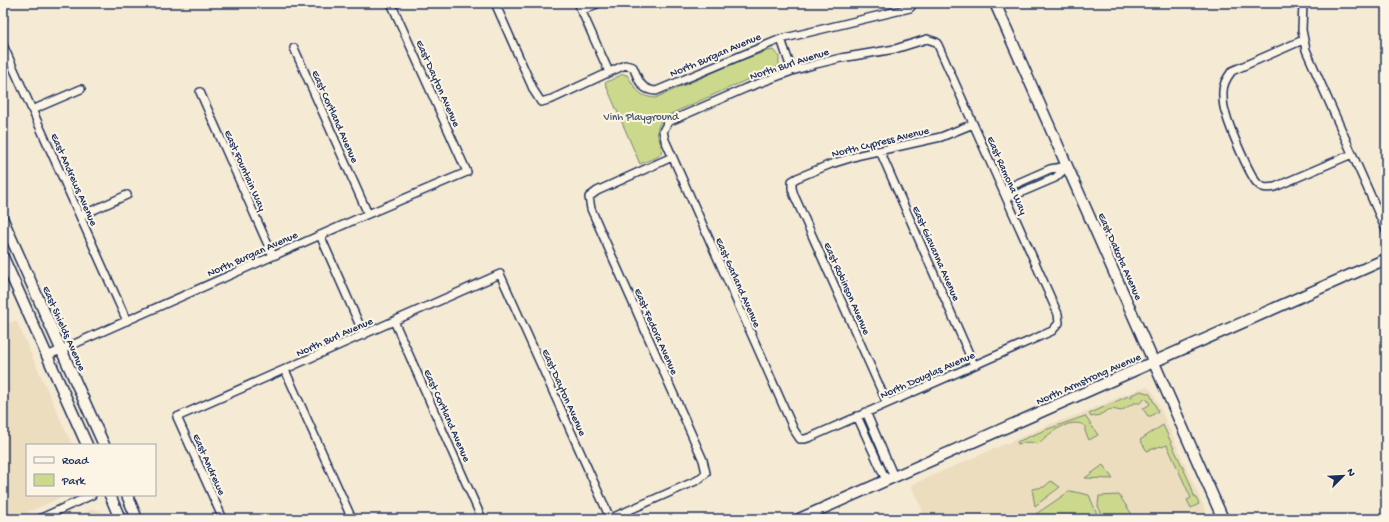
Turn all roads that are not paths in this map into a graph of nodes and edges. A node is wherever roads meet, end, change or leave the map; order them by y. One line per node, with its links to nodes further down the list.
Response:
1 (391, 3): 25 (street, East Dayton Avenue)
2 (495, 3): 15 (street, North Burgan Avenue)
3 (578, 3): 8 (street)
4 (599, 3): 8 (street)
5 (914, 3): 9 (street, North Burgan Avenue)
6 (995, 3): 24 (street, East Dakota Avenue)
7 (1303, 3): 11 (street)
8 (581, 11): 15 (street)
9 (781, 38): 14 (street); 15 (street, North Burgan Avenue)
10 (931, 40): 14 (street, North Burl Avenue); 19 (street, East Ramona Way)
11 (1303, 40): 22 (street); 22 (street)
12 (3, 45): 18 (street, East Andrews Avenue)
13 (294, 48): 29 (street, East Cortland Avenue)
14 (792, 71): 20 (street, North Burl Avenue)
15 (608, 72)
16 (81, 88): 18 (street)
17 (200, 92): 35 (street, East Fountain Way)
18 (32, 110): 30 (street, East Andrews Avenue)
19 (973, 124): 21 (street, North Cypress Avenue); 27 (street, East Ramona Way)
20 (663, 131): 23 (street, East Garland Avenue)
21 (880, 151): 26 (street, North Cypress Avenue); 46 (street, East Giavanna Avenue)
22 (1352, 154): 33 (street)
23 (672, 158): 52 (street, East Garland Avenue); 65 (street, East Fedora Avenue)
24 (1068, 166): 27 (street); 45 (street, East Dakota Avenue)
25 (467, 172): 29 (street, North Burgan Avenue)
26 (792, 181): 48 (street, East Robinson Avenue)
27 (1005, 194): 41 (street, East Ramona Way)
28 (127, 195): 30 (street)
29 (368, 214): 34 (street, North Burgan Avenue)
30 (80, 216): 39 (street, East Andrews Avenue)
31 (3, 220): 32 (street, East Shields Avenue)
32 (6, 229): 43 (street, East Shields Avenue)
33 (1386, 230)
34 (320, 235): 35 (street, North Burgan Avenue); 42 (street)
35 (273, 256): 39 (street, North Burgan Avenue)
36 (3, 257): 44 (street)
37 (1386, 259): 45 (street, North Armstrong Avenue)
38 (500, 274): 40 (street, North Burl Avenue); 65 (street, East Dayton Avenue)
39 (127, 321): 43 (street, North Burgan Avenue)
40 (394, 321): 42 (street, North Burl Avenue); 64 (street, East Cortland Avenue)
41 (1059, 323): 46 (street, North Douglas Avenue)
42 (364, 334): 47 (street, North Burl Avenue)
43 (62, 349): 44 (street, North Burgan Avenue); 54 (street, East Shields Avenue)
44 (47, 356): 53 (street)
45 (1154, 362): 55 (street, North Armstrong Avenue); 67 (street, East Dakota Avenue)
46 (974, 365): 48 (street, North Douglas Avenue)
47 (285, 370): 51 (street, North Burl Avenue); 63 (street)
48 (888, 403): 49 (street, North Douglas Avenue)
49 (866, 412): 50 (street, North Douglas Avenue); 55 (street)
50 (858, 416): 52 (street, North Douglas Avenue); 55 (street)
51 (177, 417): 62 (street, East Andrewe)
52 (800, 439)
53 (87, 444)
54 (104, 444)
55 (890, 478): 66 (street, North Armstrong Avenue)
56 (90, 496): 59 (street)
57 (110, 496): 60 (street)
58 (126, 496): 61 (street)
59 (39, 519)
60 (120, 519)
61 (137, 519)
62 (223, 519)
63 (352, 519)
64 (482, 519)
65 (610, 519)
66 (799, 519)
67 (1223, 519)

